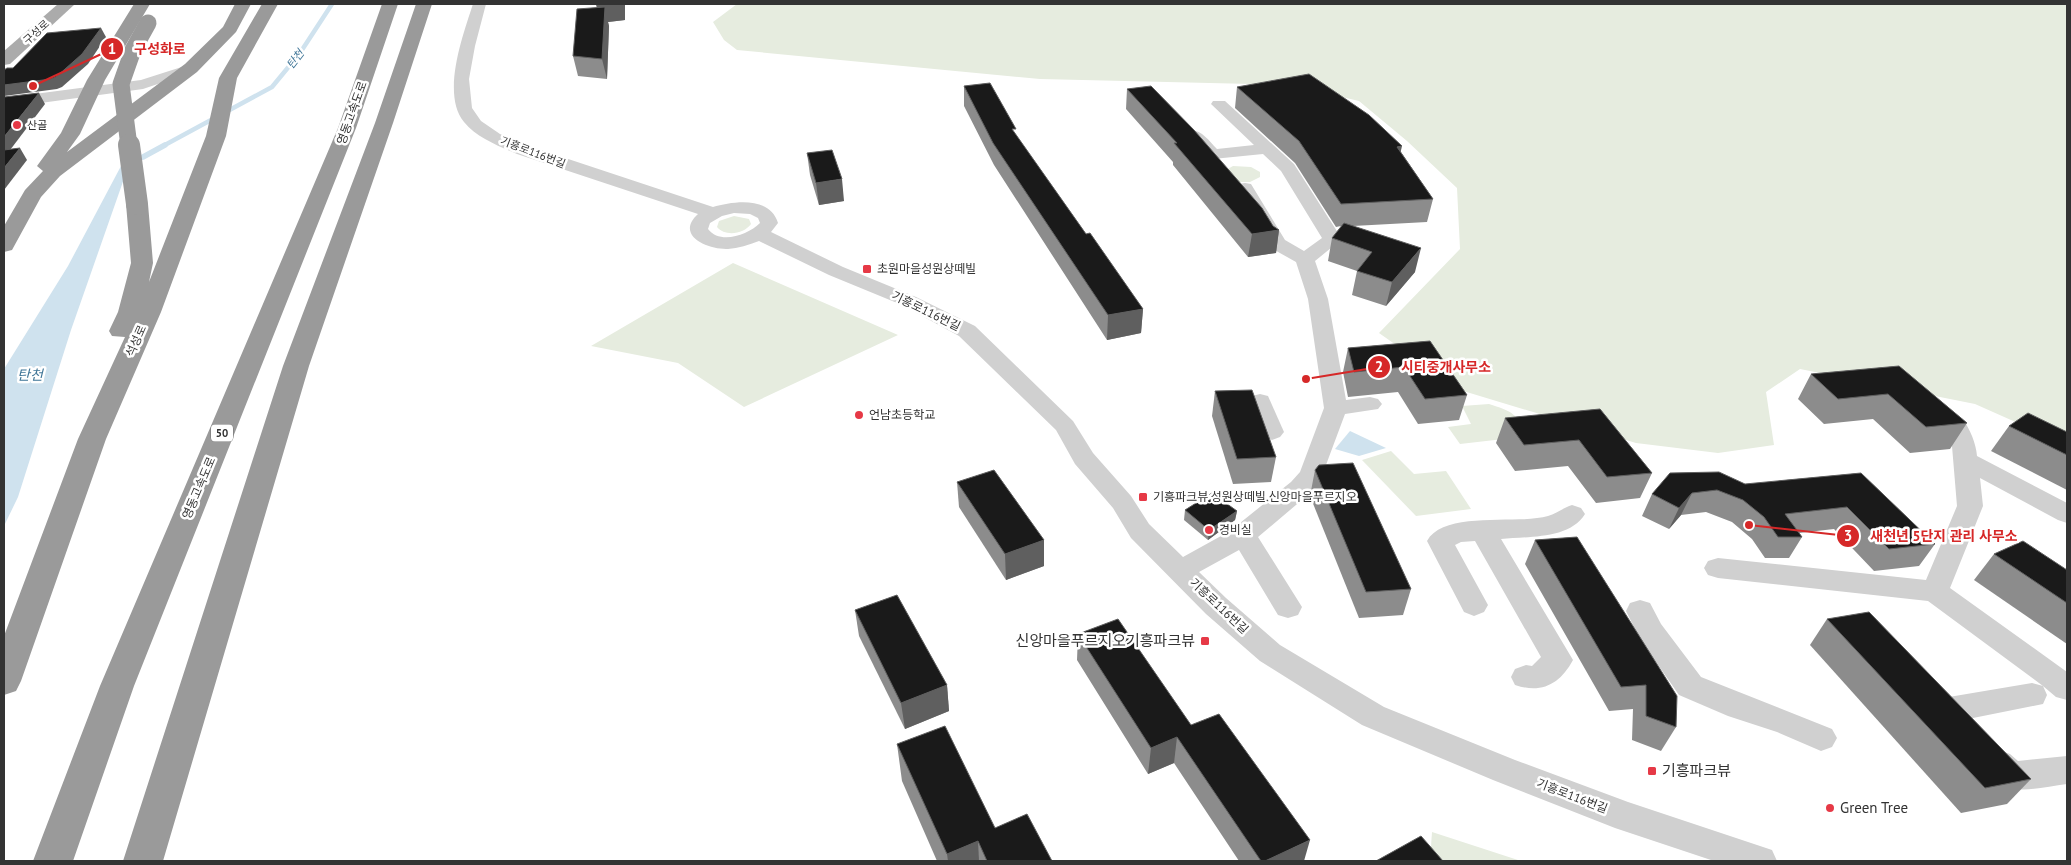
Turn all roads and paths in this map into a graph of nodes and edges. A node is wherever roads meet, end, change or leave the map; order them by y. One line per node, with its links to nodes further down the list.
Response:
1 (67, 4): 9 (main road, 구성로)
2 (142, 4): 12 (highway)
3 (158, 4): 29 (highway, bridge)
4 (243, 4): 10 (highway)
5 (270, 4): 11 (highway, 석성로)
6 (390, 4): 47 (highway, 영동고속도로 / 50)
7 (424, 4): 48 (highway)
8 (479, 4): 20 (street, 기흥로116번길)
9 (4, 60)
10 (191, 68): 12 (street); 15 (highway)
11 (228, 78): 15 (highway); 29 (highway, 석성로)
12 (91, 93): 13 (street); 19 (highway)
13 (4, 103)
14 (1219, 104): 17 (street)
15 (139, 107): 19 (highway)
16 (1179, 121): 17 (street)
17 (1267, 149): 23 (street)
18 (1245, 188): 23 (street)
19 (32, 194): 22 (highway)
20 (712, 213): 21 (street); 21 (street)
21 (760, 234): 36 (street, 기흥로116번길)
22 (4, 245)
23 (1305, 259): 26 (street)
24 (1260, 401): 28 (street)
25 (1370, 404): 26 (street)
26 (1336, 408): 34 (street)
27 (1954, 423): 30 (street)
28 (1272, 432)
29 (92, 439): 42 (highway, 석성로)
30 (1965, 460): 32 (street); 37 (street)
31 (1572, 514): 33 (street)
32 (2067, 514)
33 (1482, 531): 38 (street); 41 (street)
34 (1243, 536): 36 (street); 39 (street)
35 (1718, 568): 37 (street)
36 (1181, 570): 49 (street, 기흥로116번길)
37 (1935, 592): 43 (street)
38 (1474, 605)
39 (1288, 607)
40 (1640, 612): 45 (street)
41 (1526, 677)
42 (4, 682)
43 (2067, 688)
44 (2032, 695): 46 (street)
45 (1822, 738)
46 (2067, 770)
47 (53, 861)
48 (143, 861)
49 (1760, 861)

